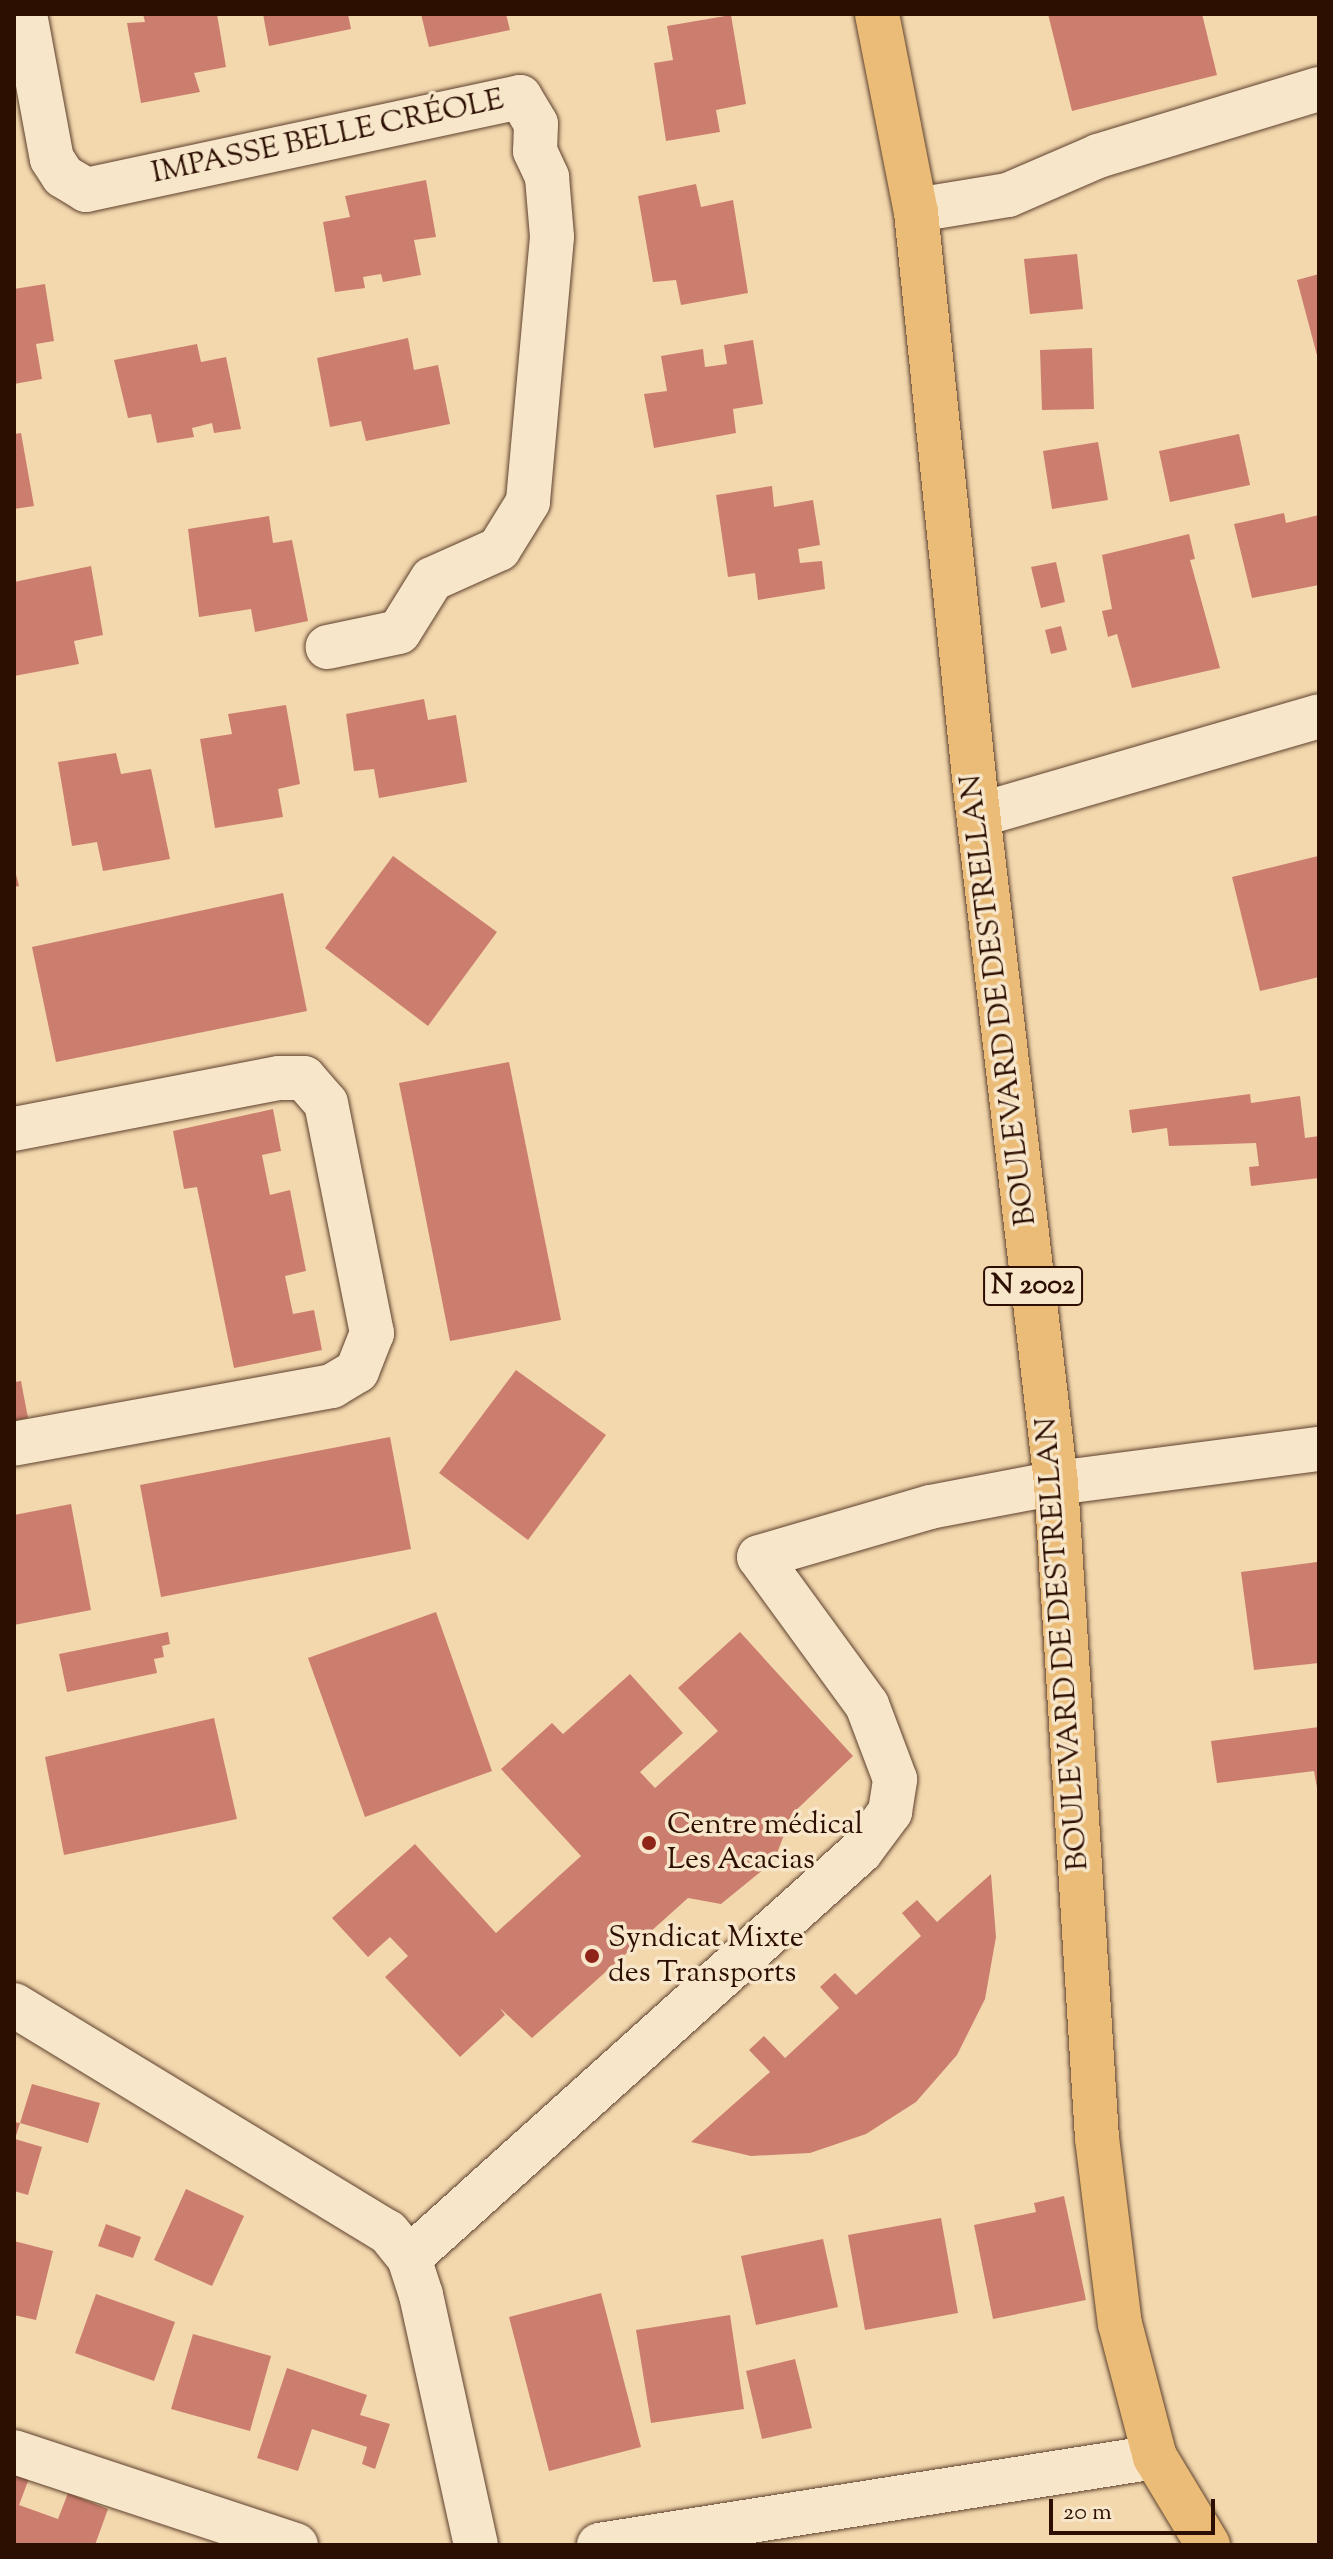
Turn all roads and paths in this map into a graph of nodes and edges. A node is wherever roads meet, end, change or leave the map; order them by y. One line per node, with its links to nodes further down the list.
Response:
1 (25, 14): 5 (street, IMPASSE BELLE CRÉOLE)
2 (877, 14): 4 (main road, BOULEVARD DE DESTRELLAN / N 2002)
3 (1319, 89): 4 (street)
4 (916, 210): 7 (main road, BOULEVARD DE DESTRELLAN / N 2002)
5 (328, 647)
6 (1319, 716): 7 (street)
7 (979, 815): 11 (main road, BOULEVARD DE DESTRELLAN / N 2002)
8 (14, 1129): 9 (street)
9 (14, 1444)
10 (1319, 1449): 11 (street)
11 (1056, 1483): 13 (street); 15 (main road, BOULEVARD DE DESTRELLAN / N 2002)
12 (14, 2005): 13 (street)
13 (409, 2258): 17 (street)
14 (14, 2452): 16 (street)
15 (1155, 2457): 18 (street); 19 (main road, BOULEVARD DE DESTRELLAN / N 2002)
16 (296, 2545)
17 (476, 2545)
18 (599, 2545)
19 (1208, 2545)

